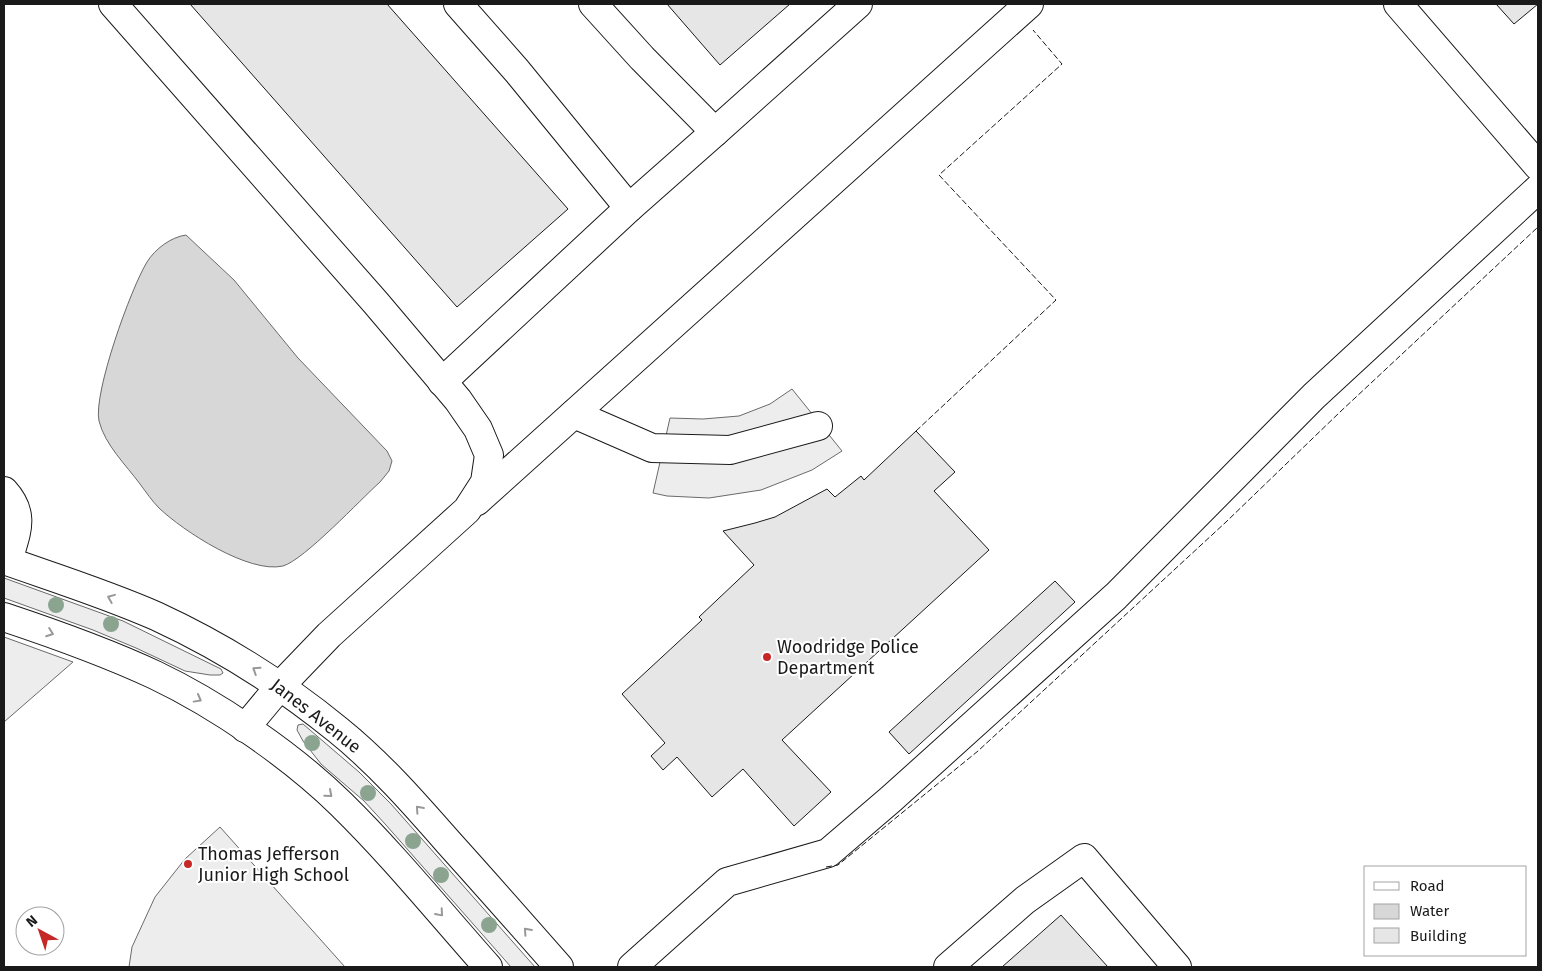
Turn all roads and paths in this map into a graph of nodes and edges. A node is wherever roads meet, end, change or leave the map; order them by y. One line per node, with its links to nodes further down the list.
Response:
1 (113, 4): 11 (street)
2 (458, 4): 10 (street)
3 (593, 4): 7 (street)
4 (858, 4): 7 (street)
5 (1029, 4): 12 (street)
6 (1398, 4): 8 (street)
7 (715, 132): 10 (street)
8 (1538, 166)
9 (1538, 188): 22 (street)
10 (629, 208): 11 (street)
11 (442, 382): 15 (street)
12 (574, 414): 13 (street); 15 (street)
13 (818, 426)
14 (4, 491): 16 (street)
15 (467, 510): 18 (street)
16 (6, 560): 18 (street, Janes Avenue, one-way to 16)
17 (4, 617): 19 (street, one-way to 19)
18 (280, 686): 19 (street); 21 (street, Janes Avenue, one-way to 18)
19 (245, 728): 20 (street, one-way to 20)
20 (488, 967)
21 (560, 967)
22 (632, 967)
23 (948, 967): 24 (street)
24 (1177, 967)

